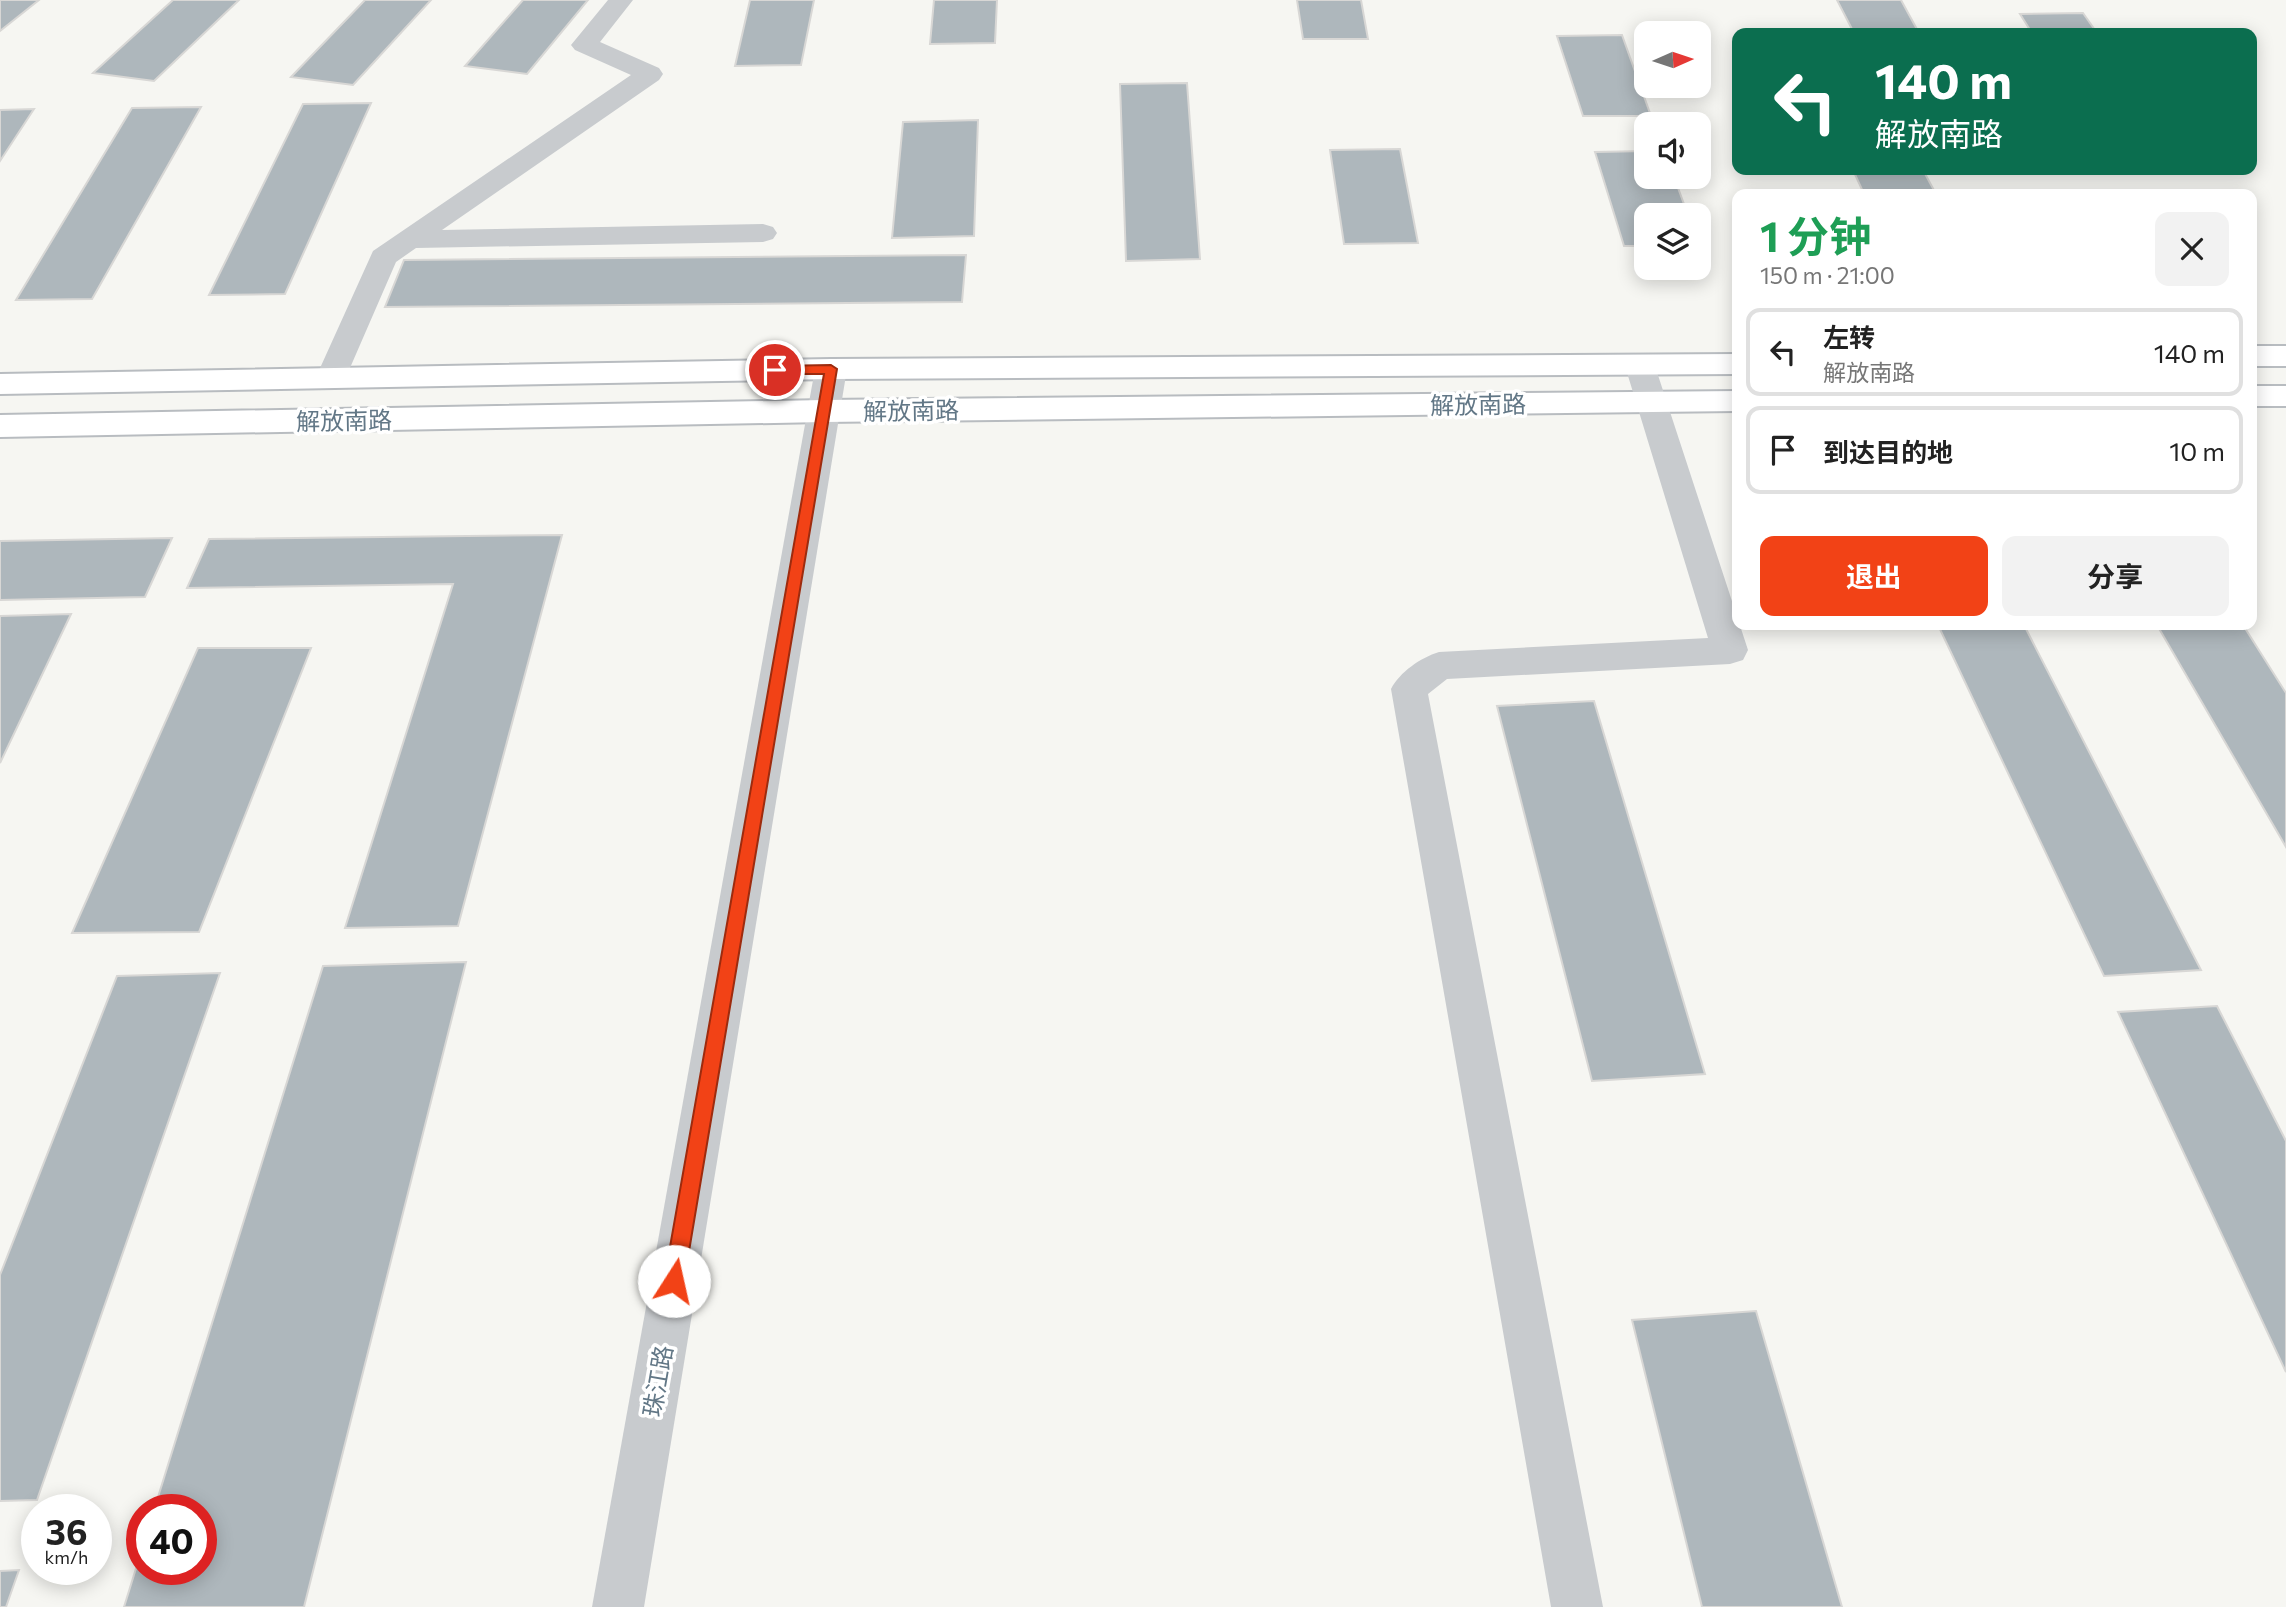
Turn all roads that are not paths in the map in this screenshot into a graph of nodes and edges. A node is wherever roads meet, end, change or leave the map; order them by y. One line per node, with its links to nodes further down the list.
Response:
1 (621, 0): 3 (street)
2 (763, 233): 3 (street)
3 (409, 239): 8 (street)
4 (2257, 356): 5 (main road)
5 (2286, 356)
6 (1732, 365): 10 (main road, 解放南路)
7 (831, 369): 8 (main road, 解放南路); 10 (main road, 解放南路); 14 (street, 珠江路)
8 (332, 376): 9 (main road, 解放南路)
9 (0, 384)
10 (1645, 384): 13 (main road, 解放南路); 14 (main road, 解放南路); 17 (street)
11 (2257, 396): 12 (main road)
12 (2286, 396)
13 (1732, 400)
14 (824, 411): 15 (main road, 解放南路); 16 (street, 珠江路)
15 (0, 426)
16 (618, 1607)
17 (1577, 1607)

